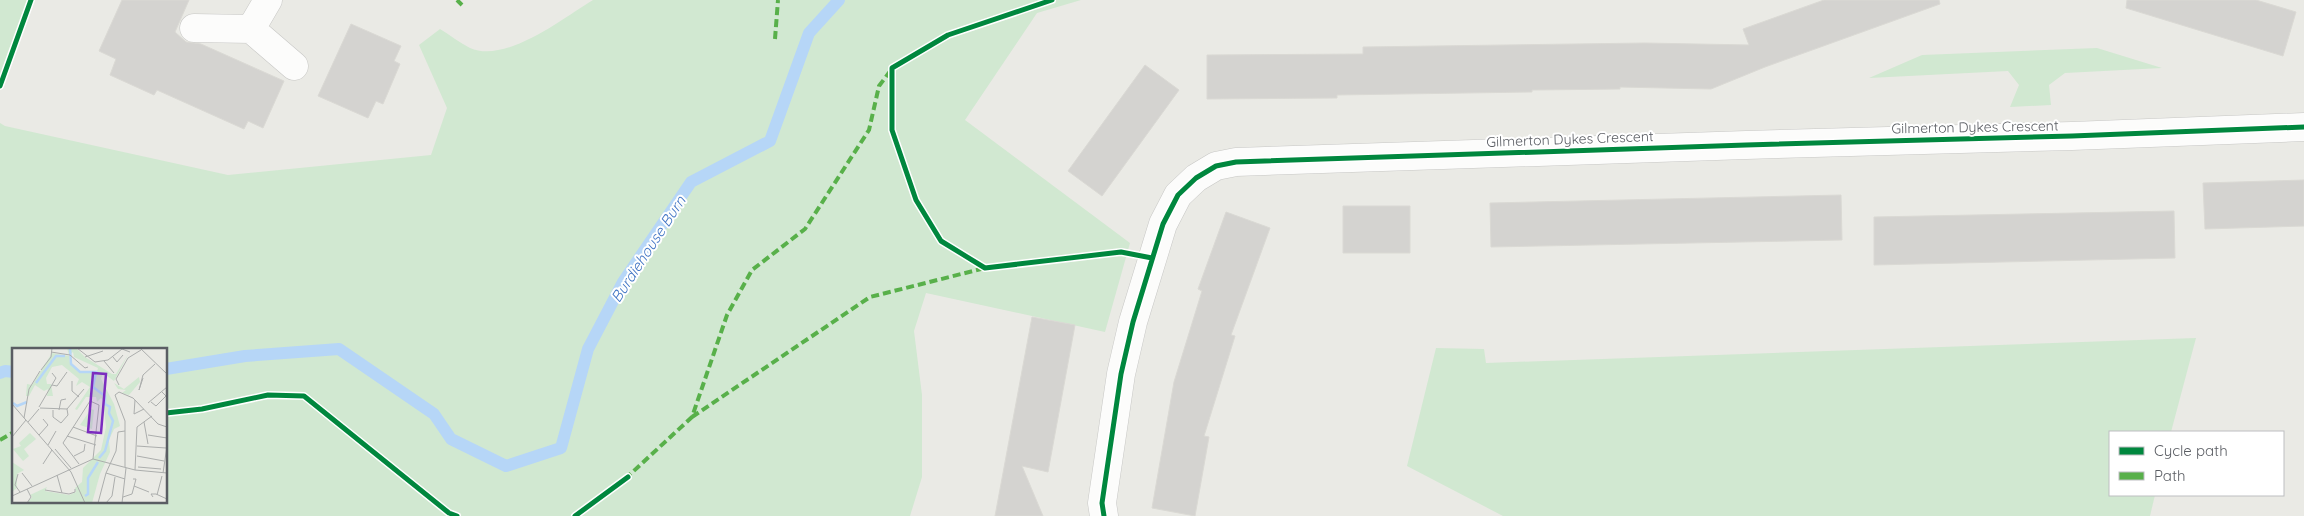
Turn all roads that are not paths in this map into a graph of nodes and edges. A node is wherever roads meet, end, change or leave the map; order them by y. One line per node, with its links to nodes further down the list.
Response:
1 (268, 0): 3 (street)
2 (194, 28): 3 (street)
3 (251, 29): 4 (street)
4 (294, 66)
5 (2304, 127): 6 (street, Gilmerton Dykes Crescent)
6 (1104, 516)

